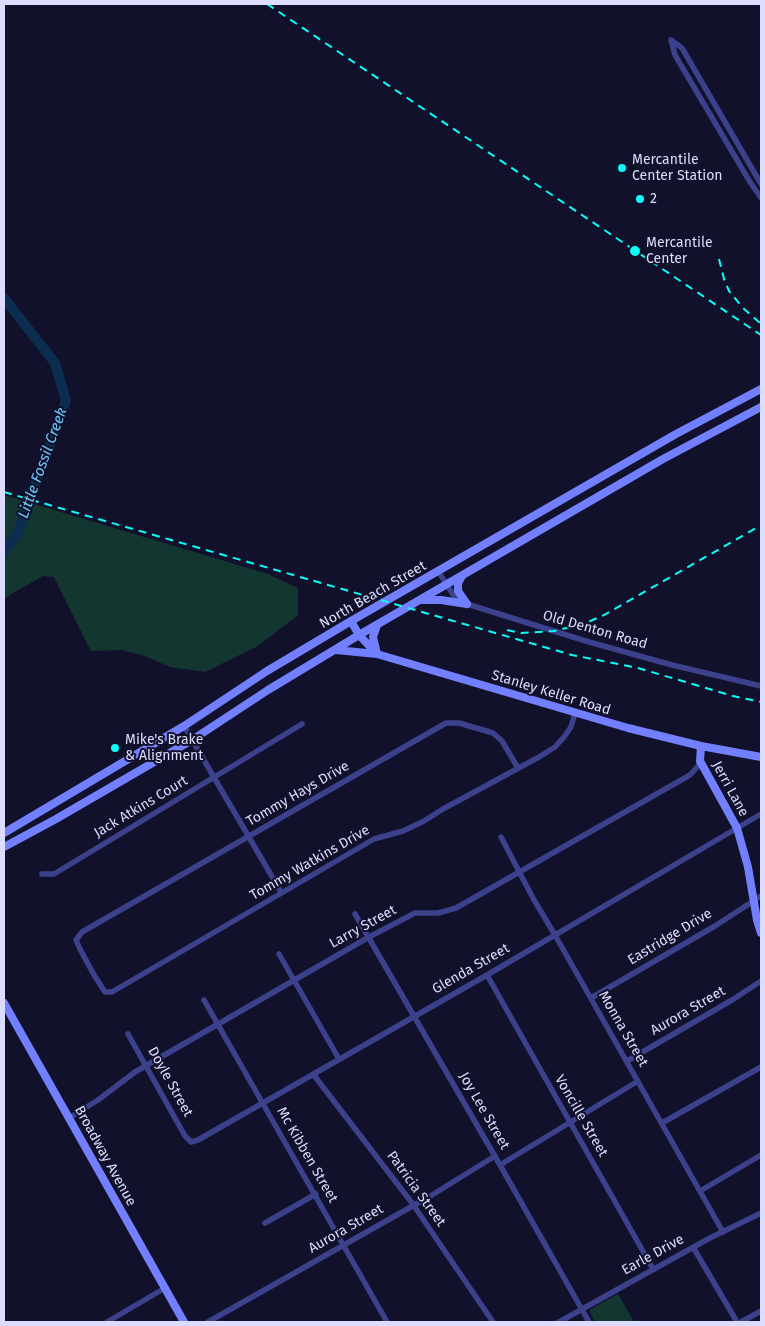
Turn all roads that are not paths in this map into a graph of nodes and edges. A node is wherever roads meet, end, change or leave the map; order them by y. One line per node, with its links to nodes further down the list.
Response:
1 (761, 184): 2 (street)
2 (761, 198)
3 (761, 389): 5 (main road, North Beach Street)
4 (761, 407): 6 (main road, North Beach Street)
5 (676, 434): 6 (main road); 7 (main road, North Beach Street)
6 (684, 448): 8 (main road, North Beach Street)
7 (575, 492): 8 (main road); 9 (main road, North Beach Street)
8 (583, 505): 10 (main road, North Beach Street)
9 (438, 571): 11 (street, Old Denton Road); 14 (main road, North Beach Street)
10 (462, 576): 11 (main road, North Beach Street); 13 (main road)
11 (447, 585): 12 (main road, North Beach Street); 13 (street, Old Denton Road)
12 (420, 600): 13 (main road); 15 (main road, North Beach Street)
13 (467, 604): 19 (street, Old Denton Road)
14 (351, 621): 16 (main road); 22 (main road, North Beach Street)
15 (377, 625): 16 (main road, North Beach Street); 18 (main road)
16 (359, 635): 17 (main road, North Beach Street); 18 (main road)
17 (334, 650): 18 (main road, Stanley Keller Road); 23 (main road, North Beach Street)
18 (377, 654): 20 (main road, Stanley Keller Road)
19 (761, 686)
20 (576, 713): 24 (main road, Stanley Keller Road); 27 (street, Tommy Watkins Drive)
21 (302, 724): 28 (street, Jack Atkins Court)
22 (184, 726): 23 (street); 29 (main road, North Beach Street)
23 (192, 740): 28 (street); 30 (main road, North Beach Street)
24 (701, 746): 25 (main road, Stanley Keller Road); 26 (main road, Jerri Lane)
25 (761, 757)
26 (700, 761): 32 (main road, Jerri Lane); 37 (street, Larry Street)
27 (518, 768): 35 (street, Tommy Hays Drive); 39 (street, Tommy Watkins Drive)
28 (214, 778): 35 (street); 38 (street, Jack Atkins Court)
29 (80, 787): 30 (main road); 33 (main road, North Beach Street)
30 (88, 801): 36 (main road, North Beach Street)
31 (761, 814): 32 (street, Glenda Street)
32 (737, 828): 40 (main road, Jerri Lane); 44 (street, Glenda Street)
33 (4, 833)
34 (501, 837): 37 (street, Monna Street)
35 (248, 838): 39 (street); 42 (street, Tommy Hays Drive)
36 (4, 847)
37 (519, 872): 44 (street, Monna Street); 45 (street, Larry Street)
38 (42, 874)
39 (281, 892): 42 (street, Tommy Watkins Drive)
40 (758, 898): 43 (main road, Jerri Lane); 50 (street, Eastridge Drive)
41 (355, 914): 45 (street, Joy Lee Street)
42 (82, 932)
43 (761, 933)
44 (555, 934): 47 (street, Glenda Street); 50 (street, Monna Street)
45 (369, 937): 48 (street, Larry Street); 53 (street, Joy Lee Street)
46 (278, 954): 48 (street)
47 (486, 975): 53 (street, Glenda Street); 64 (street, Voncille Street)
48 (294, 981): 54 (street, Larry Street); 56 (street)
49 (761, 981): 57 (street, Aurora Street)
50 (591, 998): 57 (street, Monna Street)
51 (204, 1000): 54 (street, Mc Kibben Street)
52 (4, 1003): 63 (main road, Broadway Avenue)
53 (415, 1016): 56 (street, Glenda Street); 68 (street, Joy Lee Street)
54 (219, 1024): 58 (street, Larry Street); 62 (street, Mc Kibben Street)
55 (128, 1034): 58 (street, Doyle Street)
56 (339, 1059): 60 (street, Glenda Street)
57 (627, 1061): 61 (street, Monna Street)
58 (146, 1066): 63 (street, Larry Street); 66 (street, Doyle Street)
59 (761, 1067): 65 (street)
60 (313, 1074): 62 (street, Glenda Street); 72 (street, Patricia Street)
61 (638, 1080): 64 (street); 65 (street, Monna Street)
62 (263, 1104): 66 (street, Glenda Street); 71 (street, Mc Kibben Street)
63 (69, 1118): 79 (main road, Broadway Avenue)
64 (570, 1122): 69 (street); 78 (street, Voncille Street)
65 (662, 1123): 70 (street, Monna Street)
66 (191, 1142)
67 (761, 1154): 70 (street)
68 (495, 1156): 69 (street, Joy Lee Street); 72 (street, Aurora Street)
69 (500, 1164): 80 (street, Joy Lee Street)
70 (700, 1191): 75 (street, Monna Street)
71 (316, 1194): 74 (street); 76 (street, Mc Kibben Street)
72 (413, 1205): 76 (street, Aurora Street); 86 (street, Patricia Street)
73 (761, 1213): 75 (street, Earle Drive)
74 (265, 1224)
75 (723, 1232): 77 (street, Earle Drive)
76 (343, 1244): 84 (street, Aurora Street); 85 (street, Mc Kibben Street)
77 (693, 1247): 78 (street, Earle Drive); 89 (street)
78 (653, 1269): 80 (street, Earle Drive)
79 (165, 1288): 82 (street); 83 (main road, Broadway Avenue)
80 (582, 1310): 87 (street, Earle Drive); 88 (street, Joy Lee Street)
81 (761, 1311): 90 (street)
82 (107, 1322)
83 (184, 1322)
84 (208, 1322)
85 (387, 1322)
86 (493, 1322)
87 (559, 1322)
88 (589, 1322)
89 (737, 1322)
90 (741, 1322)

